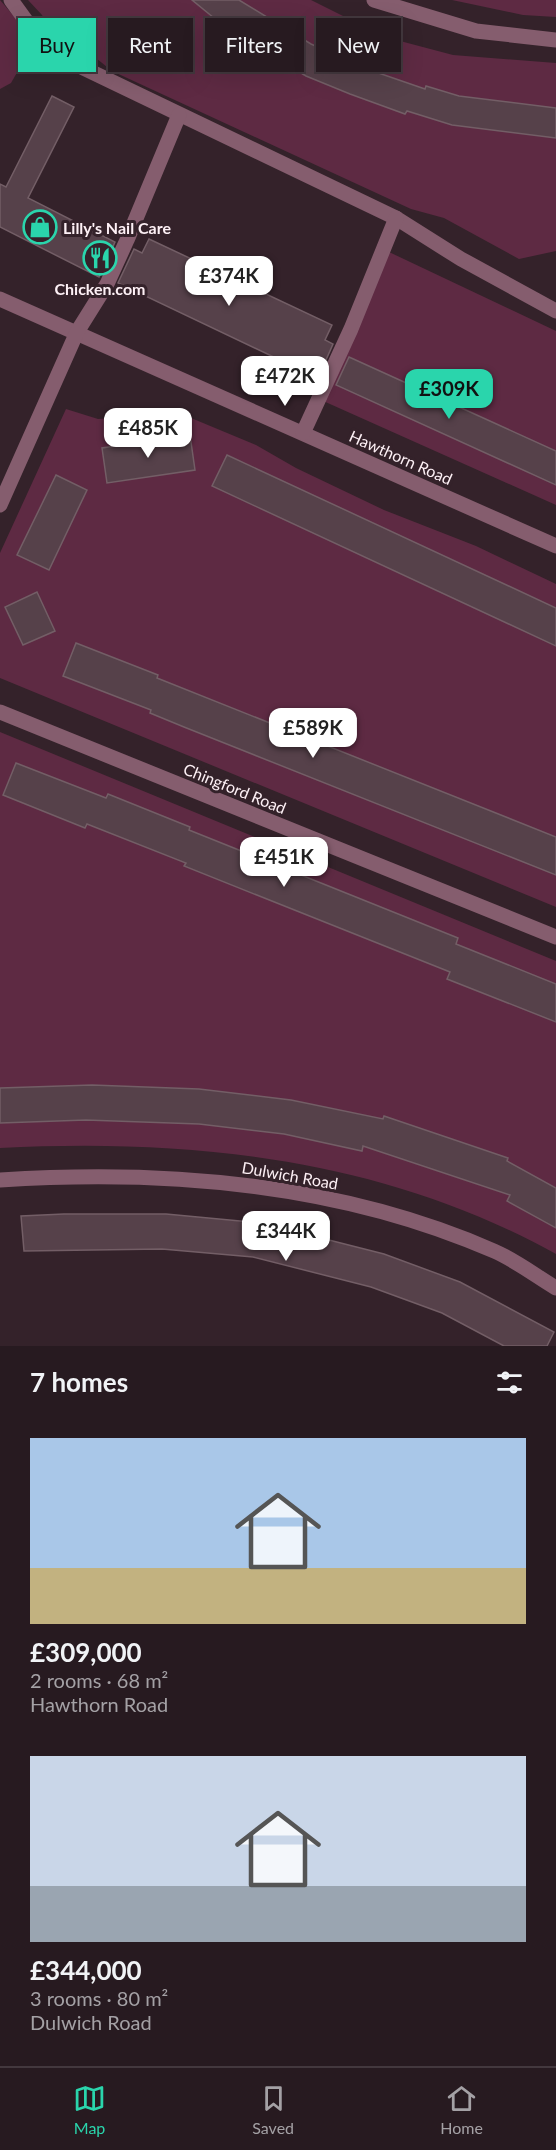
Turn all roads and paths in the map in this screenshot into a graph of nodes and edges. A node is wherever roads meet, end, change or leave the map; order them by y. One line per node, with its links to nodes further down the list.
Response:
1 (11, 0): 4 (street)
2 (374, 0): 3 (street)
3 (556, 40)
4 (179, 115): 5 (street); 8 (street)
5 (396, 218): 7 (street); 9 (street)
6 (0, 299): 8 (street, Hawthorn Road)
7 (556, 311)
8 (77, 332): 9 (street, Hawthorn Road); 10 (street)
9 (303, 433): 11 (street, Hawthorn Road)
10 (0, 505)
11 (556, 546)
12 (0, 712): 13 (street, Chingford Road)
13 (556, 937)
14 (0, 1180): 15 (street, Dulwich Road)
15 (556, 1288)

